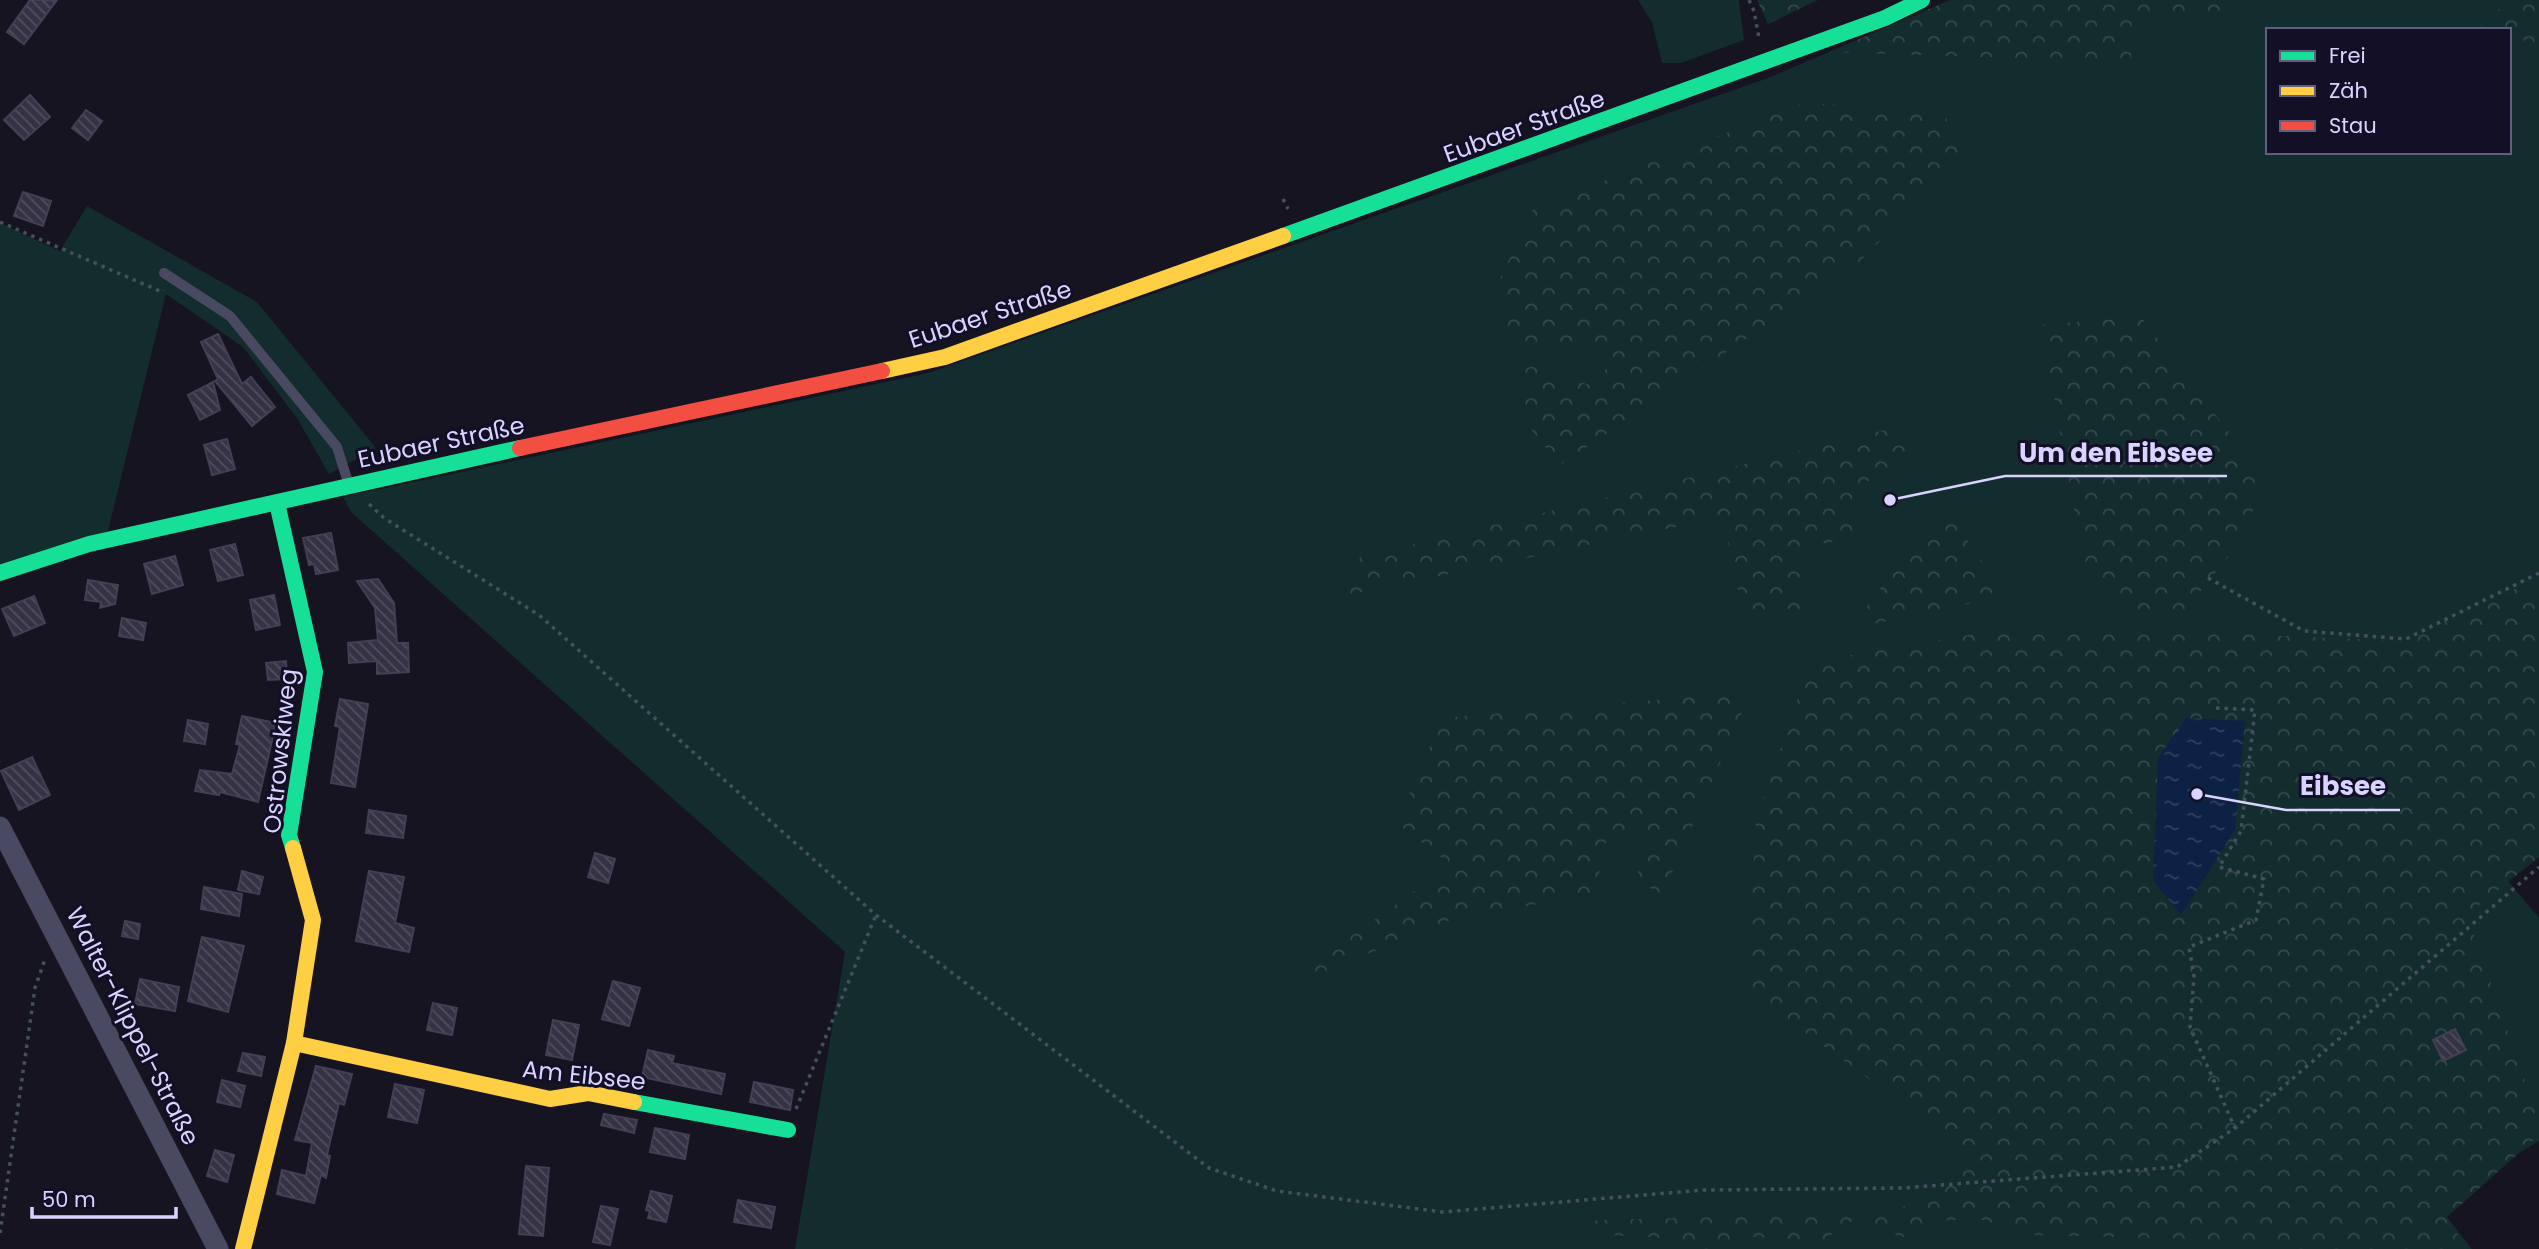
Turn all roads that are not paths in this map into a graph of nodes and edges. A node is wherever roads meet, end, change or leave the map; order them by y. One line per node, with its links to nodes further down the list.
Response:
1 (1922, 0): 3 (street, Eubaer Straße)
2 (167, 274): 3 (lane)
3 (349, 485): 4 (street, Eubaer Straße)
4 (277, 503): 5 (street, Eubaer Straße); 7 (street, Ostrowskiweg)
5 (0, 573)
6 (0, 827): 9 (street, Walter-Klippel-Straße)
7 (294, 1043): 8 (street, Am Eibsee); 10 (street, Ostrowskiweg)
8 (788, 1130)
9 (218, 1249)
10 (243, 1249)

